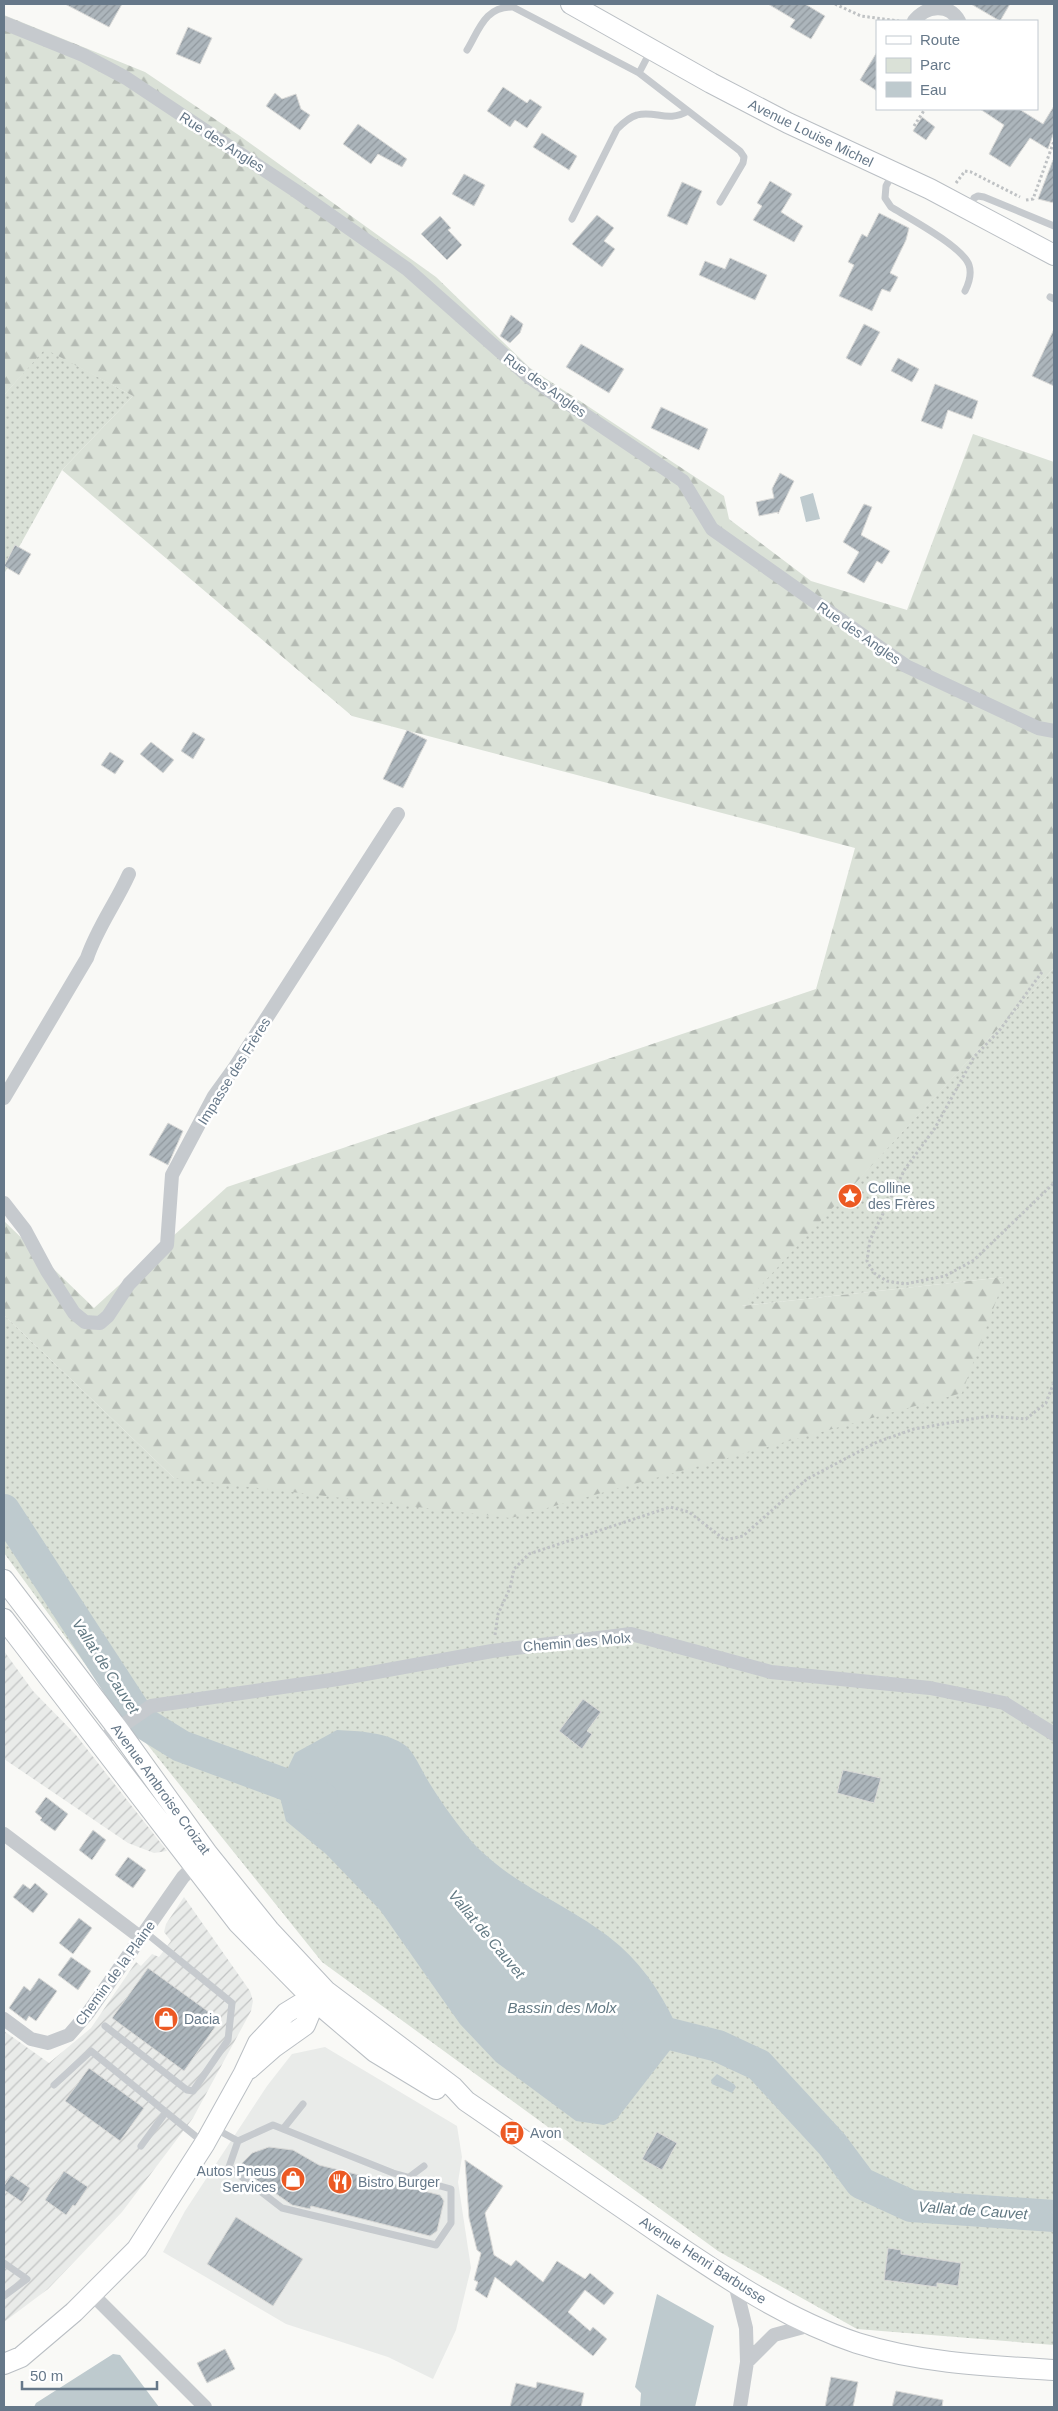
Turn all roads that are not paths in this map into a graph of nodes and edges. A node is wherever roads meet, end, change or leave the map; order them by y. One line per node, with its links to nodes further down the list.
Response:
1 (572, 4): 5 (main road, Avenue Louise Michel)
2 (953, 12): 3 (street)
3 (915, 20)
4 (4, 23): 16 (street, Rue des Angles)
5 (652, 49): 7 (lane); 9 (main road, Avenue Louise Michel)
6 (467, 50): 7 (lane)
7 (639, 73): 8 (lane)
8 (688, 111): 10 (lane); 12 (lane)
9 (893, 173): 11 (main road, Avenue Louise Michel); 15 (lane)
10 (720, 202)
11 (969, 210): 13 (lane); 14 (main road, Avenue Louise Michel)
12 (572, 219)
13 (1054, 226)
14 (1054, 255)
15 (965, 291)
16 (1054, 731)
17 (398, 814): 20 (street, Impasse des Frères)
18 (129, 874): 19 (street)
19 (4, 1098)
20 (4, 1203)
21 (4, 1580): 23 (main road, Avenue Ambroise Croizat)
22 (4, 1619): 25 (main road, Avenue Ambroise Croizat)
23 (124, 1724): 24 (street, Chemin des Molx); 25 (street, Chemin des Molx); 27 (main road, Avenue Ambroise Croizat)
24 (1054, 1734)
25 (100, 1741): 27 (main road, Avenue Ambroise Croizat)
26 (4, 1834): 28 (street)
27 (200, 1860): 28 (street, Chemin de la Plaine); 29 (main road, Avenue Ambroise Croizat)
28 (142, 1935): 30 (street, Chemin de la Plaine); 31 (lane)
29 (320, 1996): 36 (main road); 42 (main road, Avenue Henri Barbusse)
30 (4, 2019)
31 (105, 2026)
32 (54, 2085): 34 (lane)
33 (303, 2104): 35 (lane)
34 (166, 2112): 36 (lane); 38 (lane)
35 (283, 2129): 37 (lane); 40 (lane)
36 (209, 2135): 37 (lane); 43 (main road)
37 (238, 2141): 40 (lane)
38 (142, 2146)
39 (424, 2166): 40 (lane)
40 (408, 2178)
41 (4, 2263): 44 (lane)
42 (735, 2284): 45 (main road, Avenue Henri Barbusse); 46 (street)
43 (92, 2294): 47 (main road); 49 (street)
44 (4, 2296)
45 (811, 2325): 46 (street); 48 (main road, Avenue Henri Barbusse)
46 (747, 2362): 50 (street)
47 (4, 2364)
48 (1054, 2370)
49 (205, 2407)
50 (740, 2407)

